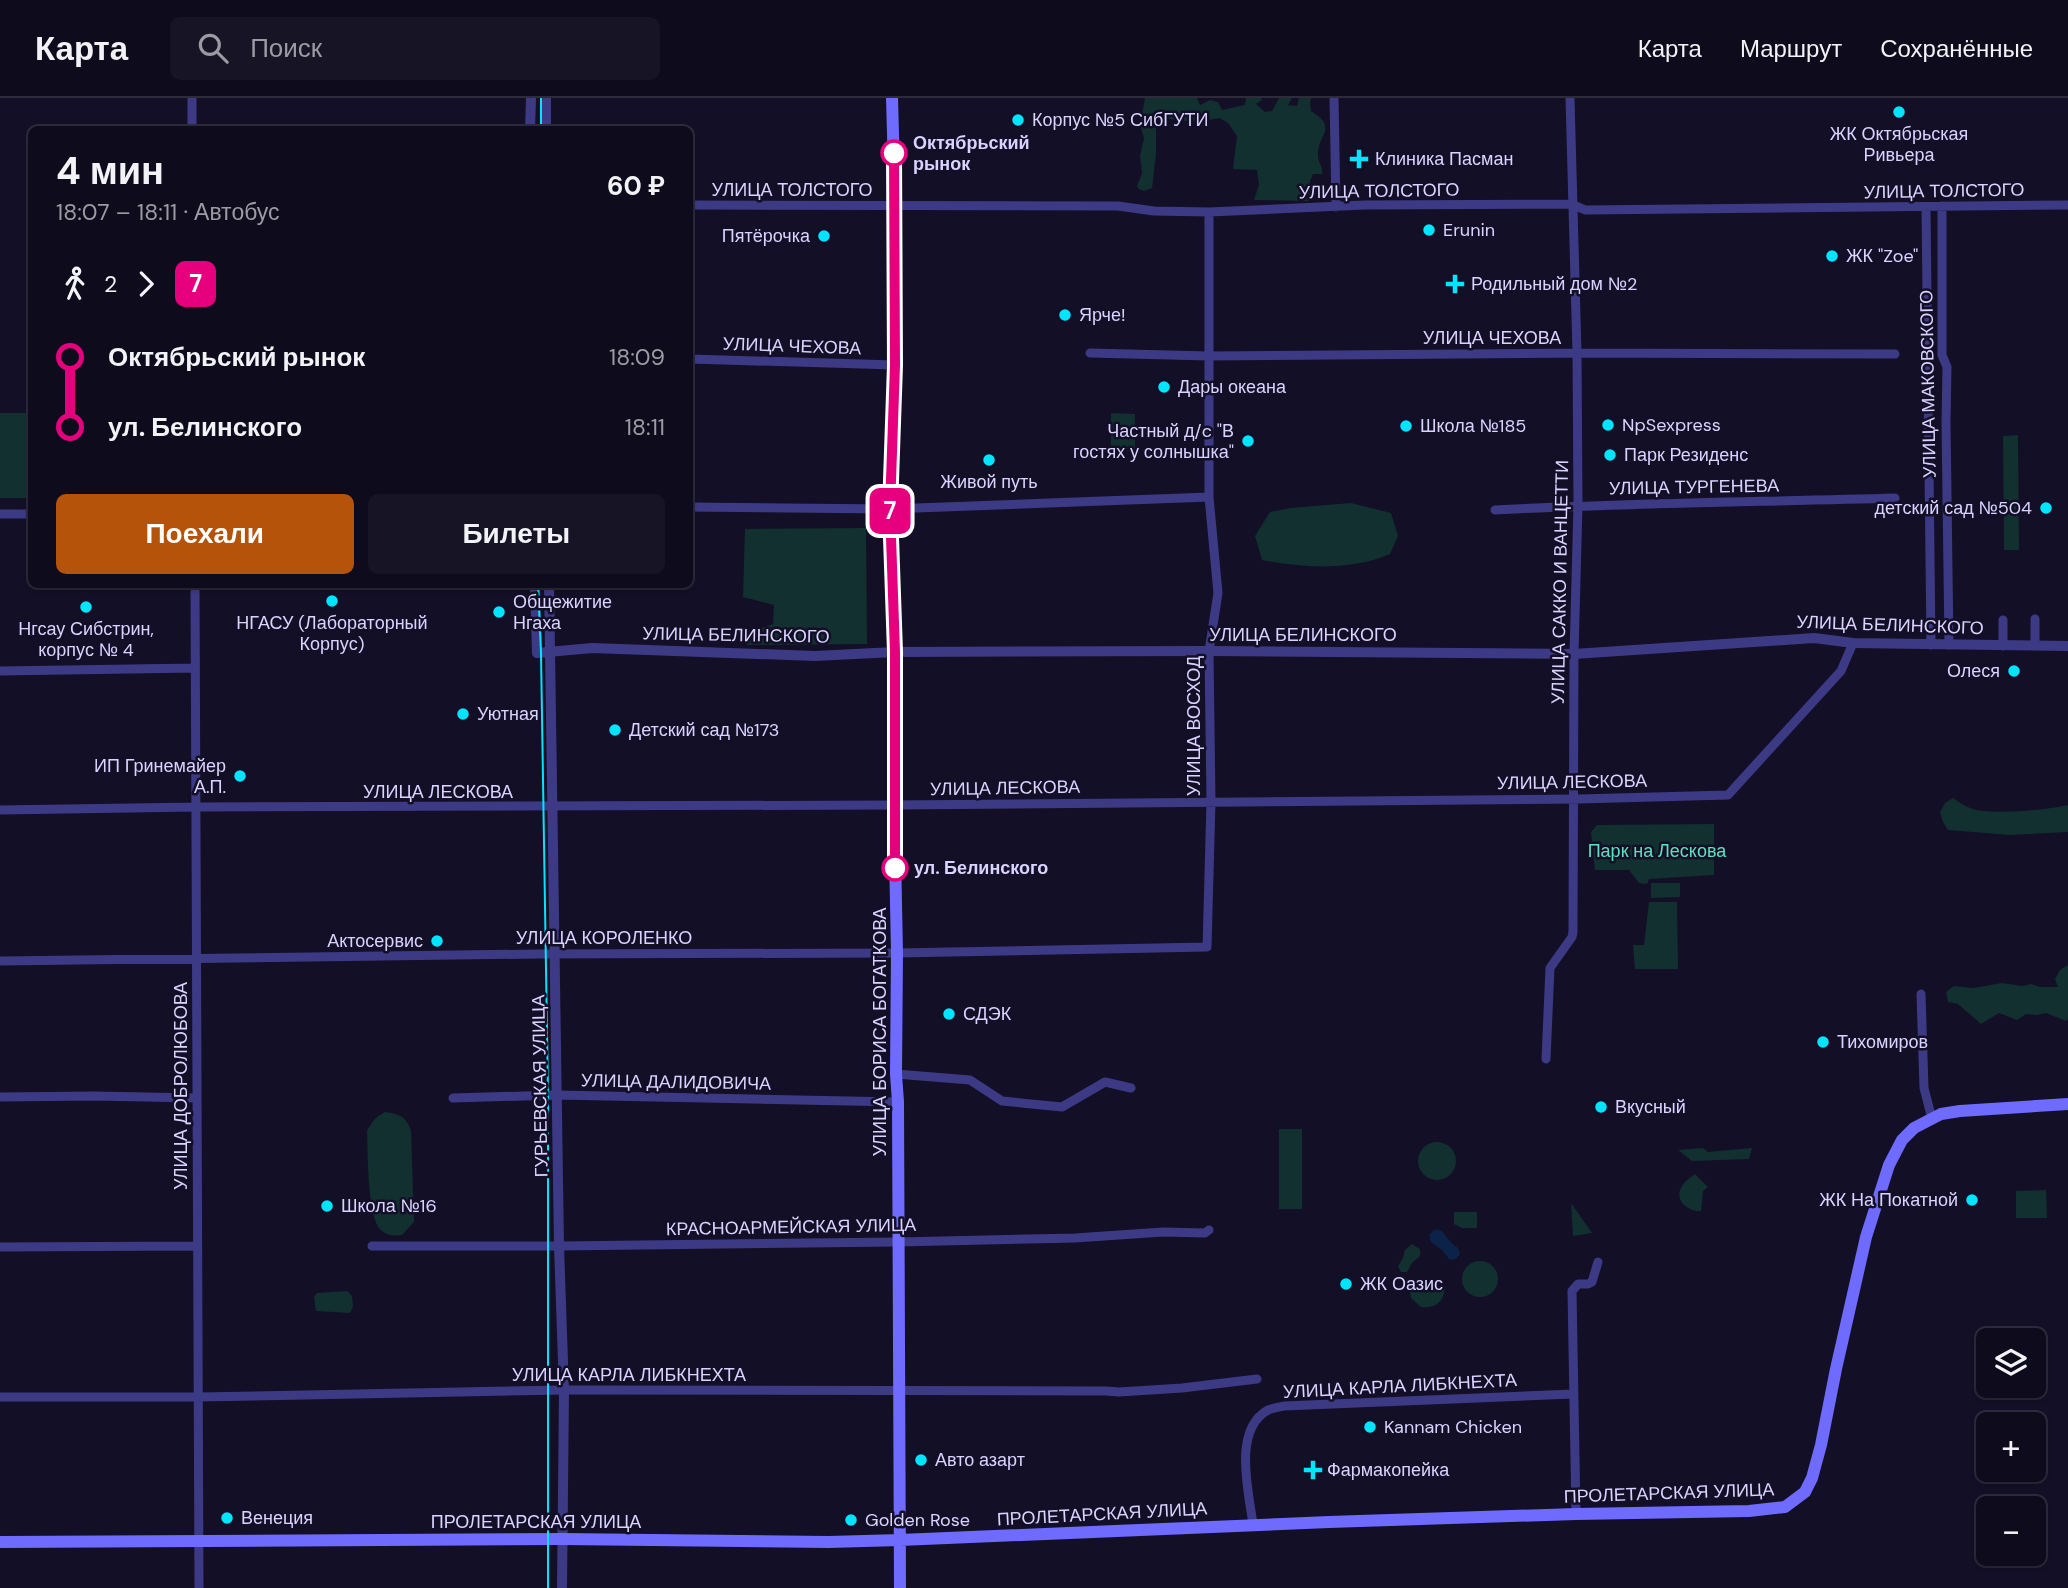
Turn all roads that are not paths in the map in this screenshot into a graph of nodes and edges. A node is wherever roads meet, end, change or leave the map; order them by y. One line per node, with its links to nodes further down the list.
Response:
1 (192, 98): 7 (street)
2 (531, 98): 8 (street)
3 (546, 98): 9 (street)
4 (892, 98): 12 (main road, УЛИЦА БОРИСА БОГАТКОВА)
5 (1334, 98): 16 (street)
6 (1570, 98): 10 (street, УЛИЦА САККО И ВАНЦЕТТИ)
7 (192, 126)
8 (530, 126)
9 (546, 126)
10 (1572, 204): 14 (street, УЛИЦА ТОЛСТОГО); 16 (street, УЛИЦА ТОЛСТОГО); 19 (street, УЛИЦА САККО И ВАНЦЕТТИ)
11 (693, 205): 12 (street, УЛИЦА ТОЛСТОГО)
12 (895, 205): 17 (street, УЛИЦА ТОЛСТОГО); 23 (main road, УЛИЦА БОРИСА БОГАТКОВА)
13 (2068, 205): 15 (street, УЛИЦА ТОЛСТОГО)
14 (1926, 206): 15 (street, УЛИЦА ТОЛСТОГО); 38 (street)
15 (1942, 206): 39 (street, УЛИЦА МАКОВСКОГО)
16 (1336, 208): 17 (street, УЛИЦА ТОЛСТОГО)
17 (1209, 212): 21 (street, УЛИЦА ВОСХОД)
18 (1090, 353): 21 (street, УЛИЦА ЧЕХОВА)
19 (1577, 354): 20 (street, УЛИЦА ЧЕХОВА); 21 (street, УЛИЦА ЧЕХОВА); 26 (street, УЛИЦА САККО И ВАНЦЕТТИ)
20 (1895, 354)
21 (1209, 356): 24 (street, УЛИЦА ВОСХОД)
22 (693, 359): 23 (street, УЛИЦА ЧЕХОВА)
23 (895, 365): 28 (main road, УЛИЦА БОРИСА БОГАТКОВА)
24 (1209, 497): 28 (street); 44 (street, УЛИЦА ВОСХОД)
25 (1895, 498): 26 (street, УЛИЦА ТУРГЕНЕВА)
26 (1578, 505): 29 (street, УЛИЦА ТУРГЕНЕВА); 46 (street, УЛИЦА САККО И ВАНЦЕТТИ)
27 (693, 507): 28 (street)
28 (890, 509): 43 (main road, УЛИЦА БОРИСА БОГАТКОВА)
29 (1495, 510)
30 (0, 514): 31 (street)
31 (28, 514)
32 (195, 588): 47 (street, УЛИЦА ДОБРОЛЮБОВА)
33 (535, 588): 45 (street, УЛИЦА БЕЛИНСКОГО)
34 (549, 588): 45 (street, ГУРЬЕВСКАЯ УЛИЦА)
35 (2035, 619): 40 (street)
36 (2003, 620): 41 (street)
37 (1853, 643): 38 (street, УЛИЦА БЕЛИНСКОГО); 46 (street, УЛИЦА БЕЛИНСКОГО); 49 (street, УЛИЦА ЛЕСКОВА)
38 (1931, 645): 39 (street, УЛИЦА БЕЛИНСКОГО)
39 (1949, 645): 41 (street, УЛИЦА БЕЛИНСКОГО)
40 (2035, 645): 41 (street, УЛИЦА БЕЛИНСКОГО); 42 (street, УЛИЦА БЕЛИНСКОГО)
41 (2003, 646)
42 (2068, 646)
43 (895, 652): 44 (street, УЛИЦА БЕЛИНСКОГО); 45 (street, УЛИЦА БЕЛИНСКОГО); 51 (main road, УЛИЦА БОРИСА БОГАТКОВА)
44 (1209, 652): 46 (street, УЛИЦА БЕЛИНСКОГО); 50 (street, УЛИЦА ВОСХОД)
45 (550, 653): 53 (street, ГУРЬЕВСКАЯ УЛИЦА)
46 (1574, 654): 49 (street, УЛИЦА САККО И ВАНЦЕТТИ)
47 (195, 668): 48 (street); 52 (street, УЛИЦА ДОБРОЛЮБОВА)
48 (0, 671)
49 (1574, 799): 50 (street, УЛИЦА ЛЕСКОВА); 61 (street, УЛИЦА САККО И ВАНЦЕТТИ)
50 (1211, 802): 51 (street, УЛИЦА ЛЕСКОВА); 55 (street, УЛИЦА ВОСХОД)
51 (894, 805): 53 (street, УЛИЦА ЛЕСКОВА); 56 (main road, УЛИЦА БОРИСА БОГАТКОВА)
52 (196, 807): 53 (street, УЛИЦА ЛЕСКОВА); 54 (street, УЛИЦА ЛЕСКОВА); 58 (street, УЛИЦА ДОБРОЛЮБОВА)
53 (552, 807): 57 (street, ГУРЬЕВСКАЯ УЛИЦА)
54 (0, 810)
55 (1207, 947): 56 (street, УЛИЦА КОРОЛЕНКО)
56 (897, 953): 57 (street, УЛИЦА КОРОЛЕНКО); 62 (main road, УЛИЦА БОРИСА БОГАТКОВА)
57 (556, 954): 58 (street, УЛИЦА КОРОЛЕНКО); 64 (street, ГУРЬЕВСКАЯ УЛИЦА)
58 (196, 959): 59 (street, УЛИЦА КОРОЛЕНКО); 66 (street, УЛИЦА ДОБРОЛЮБОВА)
59 (0, 961)
60 (1922, 994): 70 (street)
61 (1546, 1059)
62 (896, 1074): 63 (street); 68 (main road, УЛИЦА БОРИСА БОГАТКОВА)
63 (1131, 1088)
64 (558, 1095): 67 (street, УЛИЦА ДАЛИДОВИЧА); 68 (street, УЛИЦА ДАЛИДОВИЧА); 76 (street, ГУРЬЕВСКАЯ УЛИЦА)
65 (0, 1097): 66 (street)
66 (196, 1098): 73 (street, УЛИЦА ДОБРОЛЮБОВА)
67 (453, 1098)
68 (898, 1102): 72 (main road, УЛИЦА БОРИСА БОГАТКОВА)
69 (2068, 1104): 70 (main road)
70 (1928, 1120): 84 (main road, ПРОЛЕТАРСКАЯ УЛИЦА)
71 (1209, 1230): 72 (street, КРАСНОАРМЕЙСКАЯ УЛИЦА)
72 (898, 1242): 76 (street, КРАСНОАРМЕЙСКАЯ УЛИЦА); 79 (main road, УЛИЦА БОРИСА БОГАТКОВА)
73 (196, 1246): 75 (street); 83 (street, УЛИЦА ДОБРОЛЮБОВА)
74 (372, 1246): 76 (street, КРАСНОАРМЕЙСКАЯ УЛИЦА)
75 (0, 1247)
76 (559, 1247): 80 (street, ГУРЬЕВСКАЯ УЛИЦА)
77 (1598, 1262): 81 (street)
78 (1257, 1379): 79 (street, УЛИЦА КАРЛА ЛИБКНЕХТА)
79 (898, 1389): 80 (street, УЛИЦА КАРЛА ЛИБКНЕХТА); 88 (main road, УЛИЦА БОРИСА БОГАТКОВА)
80 (564, 1390): 83 (street, УЛИЦА КАРЛА ЛИБКНЕХТА); 86 (street, ГУРЬЕВСКАЯ УЛИЦА)
81 (1573, 1394): 84 (street); 85 (street, УЛИЦА КАРЛА ЛИБКНЕХТА)
82 (0, 1397): 83 (street, УЛИЦА КАРЛА ЛИБКНЕХТА)
83 (198, 1397): 87 (street, УЛИЦА ДОБРОЛЮБОВА)
84 (1576, 1514): 85 (main road, ПРОЛЕТАРСКАЯ УЛИЦА)
85 (1253, 1525): 88 (main road, ПРОЛЕТАРСКАЯ УЛИЦА)
86 (562, 1539): 87 (main road, ПРОЛЕТАРСКАЯ УЛИЦА); 88 (main road, ПРОЛЕТАРСКАЯ УЛИЦА); 91 (street, ГУРЬЕВСКАЯ УЛИЦА)
87 (198, 1541): 89 (main road, ПРОЛЕТАРСКАЯ УЛИЦА); 90 (street, УЛИЦА ДОБРОЛЮБОВА)
88 (900, 1541): 92 (main road, УЛИЦА БОРИСА БОГАТКОВА)
89 (0, 1542)
90 (199, 1588)
91 (562, 1588)
92 (900, 1588)

